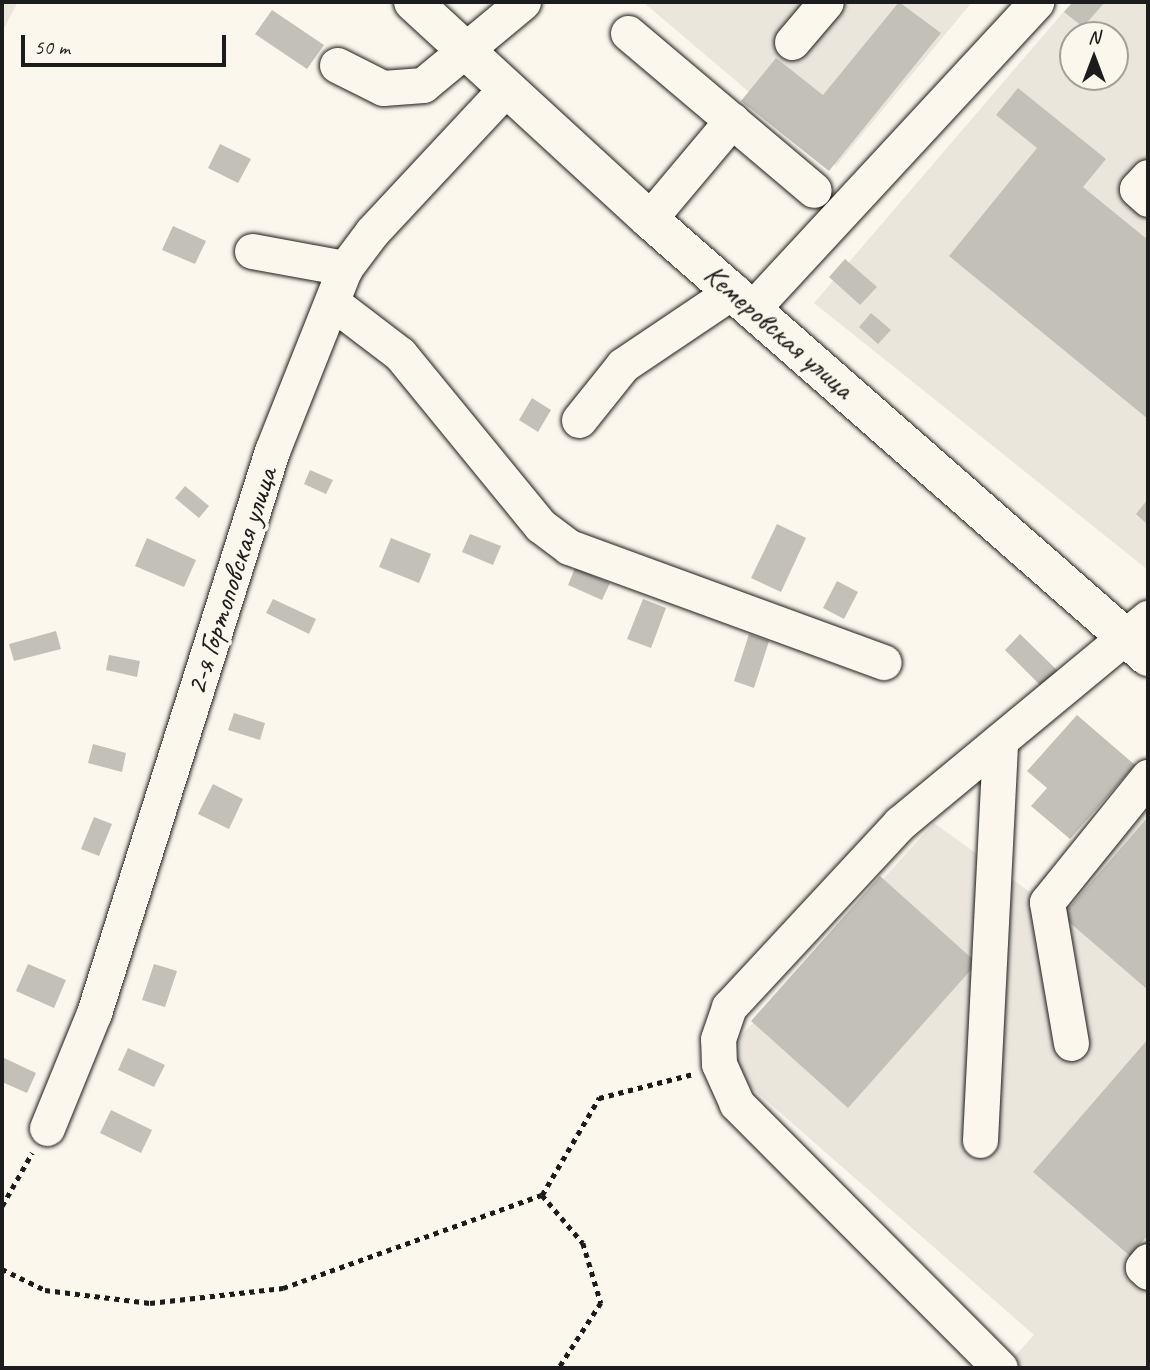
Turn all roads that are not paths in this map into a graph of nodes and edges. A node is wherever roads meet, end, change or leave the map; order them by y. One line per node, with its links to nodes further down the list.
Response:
1 (413, 2): 7 (main road, Кемеровская улица)
2 (523, 2): 7 (street)
3 (826, 2): 6 (street)
4 (1036, 2): 17 (street)
5 (628, 33): 10 (street)
6 (792, 42)
7 (468, 51): 8 (street); 9 (main road, Кемеровская улица)
8 (337, 65)
9 (507, 87): 14 (main road, Кемеровская улица); 16 (street, 2-я Гортоповская улица)
10 (732, 120): 12 (street); 14 (street)
11 (1148, 177): 13 (street)
12 (814, 190)
13 (1148, 199)
14 (649, 219): 17 (main road, Кемеровская улица)
15 (251, 251): 16 (street)
16 (345, 268): 18 (street, 2-я Гортоповская улица)
17 (743, 300): 19 (street); 20 (main road, Кемеровская улица)
18 (333, 303): 21 (street); 25 (street, 2-я Гортоповская улица)
19 (579, 420)
20 (1141, 638): 22 (street)
21 (884, 662)
22 (1000, 741): 26 (street); 29 (street)
23 (1148, 777): 24 (street)
24 (1071, 1043)
25 (47, 1128)
26 (980, 1140)
27 (1148, 1261): 28 (street)
28 (1148, 1272)
29 (1000, 1368)

